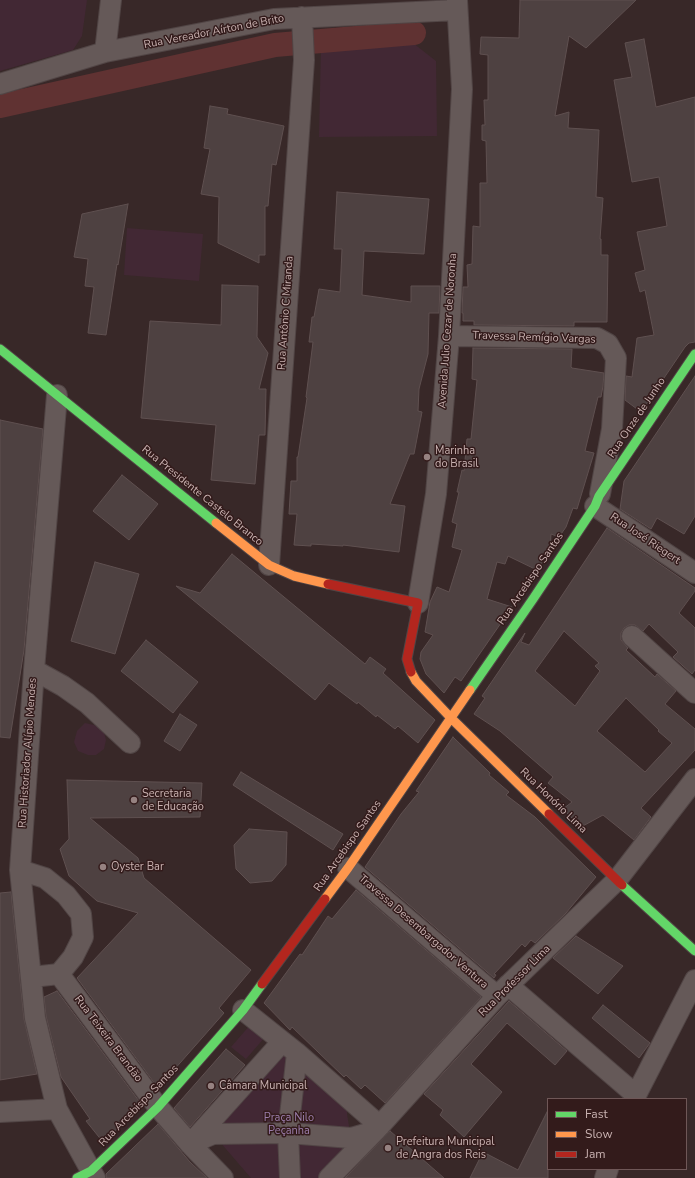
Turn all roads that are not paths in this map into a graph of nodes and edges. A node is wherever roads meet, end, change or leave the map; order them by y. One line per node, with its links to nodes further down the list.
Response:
1 (111, 0): 4 (street)
2 (453, 3): 3 (street, Rua Vereador Aírton de Brito); 6 (street, Avenida Julio Cezar de Noronha)
3 (302, 17): 4 (street, Rua Vereador Aírton de Brito); 11 (street, Rua Antônio C Miranda)
4 (105, 52): 5 (street, Rua Vereador Aírton de Brito)
5 (0, 84)
6 (449, 336): 10 (street, Travessa Remígio Vargas); 13 (street, Avenida Julio Cezar de Noronha)
7 (0, 349): 9 (street, Rua Presidente Castelo Branco)
8 (695, 354): 10 (street, Rua Onze de Junho)
9 (57, 395): 11 (street, Rua Presidente Castelo Branco); 16 (street, Rua Historiador Alípio Mendes)
10 (597, 501): 12 (street, Rua José Riegert); 18 (street, Rua Arcebispo Santos)
11 (269, 565): 13 (street, Rua Presidente Castelo Branco)
12 (695, 573)
13 (418, 603): 15 (street, Avenida Julio Cezar de Noronha)
14 (632, 636): 17 (street)
15 (407, 659): 18 (street, Rua Honório Lima)
16 (34, 670): 19 (street); 22 (street, Rua Historiador Alípio Mendes)
17 (695, 694)
18 (451, 718): 21 (street, Rua Arcebispo Santos); 23 (street, Rua Honório Lima)
19 (130, 742)
20 (695, 779): 23 (street, Rua Professor Lima)
21 (348, 868): 28 (street, Travessa Desembargador Ventura); 29 (street, Rua Arcebispo Santos)
22 (20, 870): 25 (street); 26 (street, Rua Historiador Alípio Mendes)
23 (617, 880): 24 (street, Rua Honório Lima); 28 (street, Rua Professor Lima)
24 (695, 951)
25 (59, 974): 26 (street); 32 (street, Rua Teixeira Brandão)
26 (32, 977): 33 (street, Rua Historiador Alípio Mendes)
27 (695, 980): 31 (street)
28 (503, 991): 31 (street, Travessa Desembargador Ventura); 35 (street, Rua Professor Lima)
29 (243, 1010): 30 (street); 32 (street, Rua Arcebispo Santos)
30 (290, 1048): 35 (street); 36 (street); 37 (street)
31 (635, 1097)
32 (158, 1107): 37 (street, Rua Teixeira Brandão); 38 (street, Rua Arcebispo Santos)
33 (57, 1109): 34 (street); 38 (street, Rua Historiador Alípio Mendes)
34 (0, 1112)
35 (378, 1129): 36 (street); 41 (street, Rua Professor Lima)
36 (288, 1133): 37 (street); 40 (street)
37 (190, 1144): 39 (street, Rua Teixeira Brandão)
38 (87, 1176)
39 (223, 1178)
40 (290, 1178)
41 (328, 1178)

